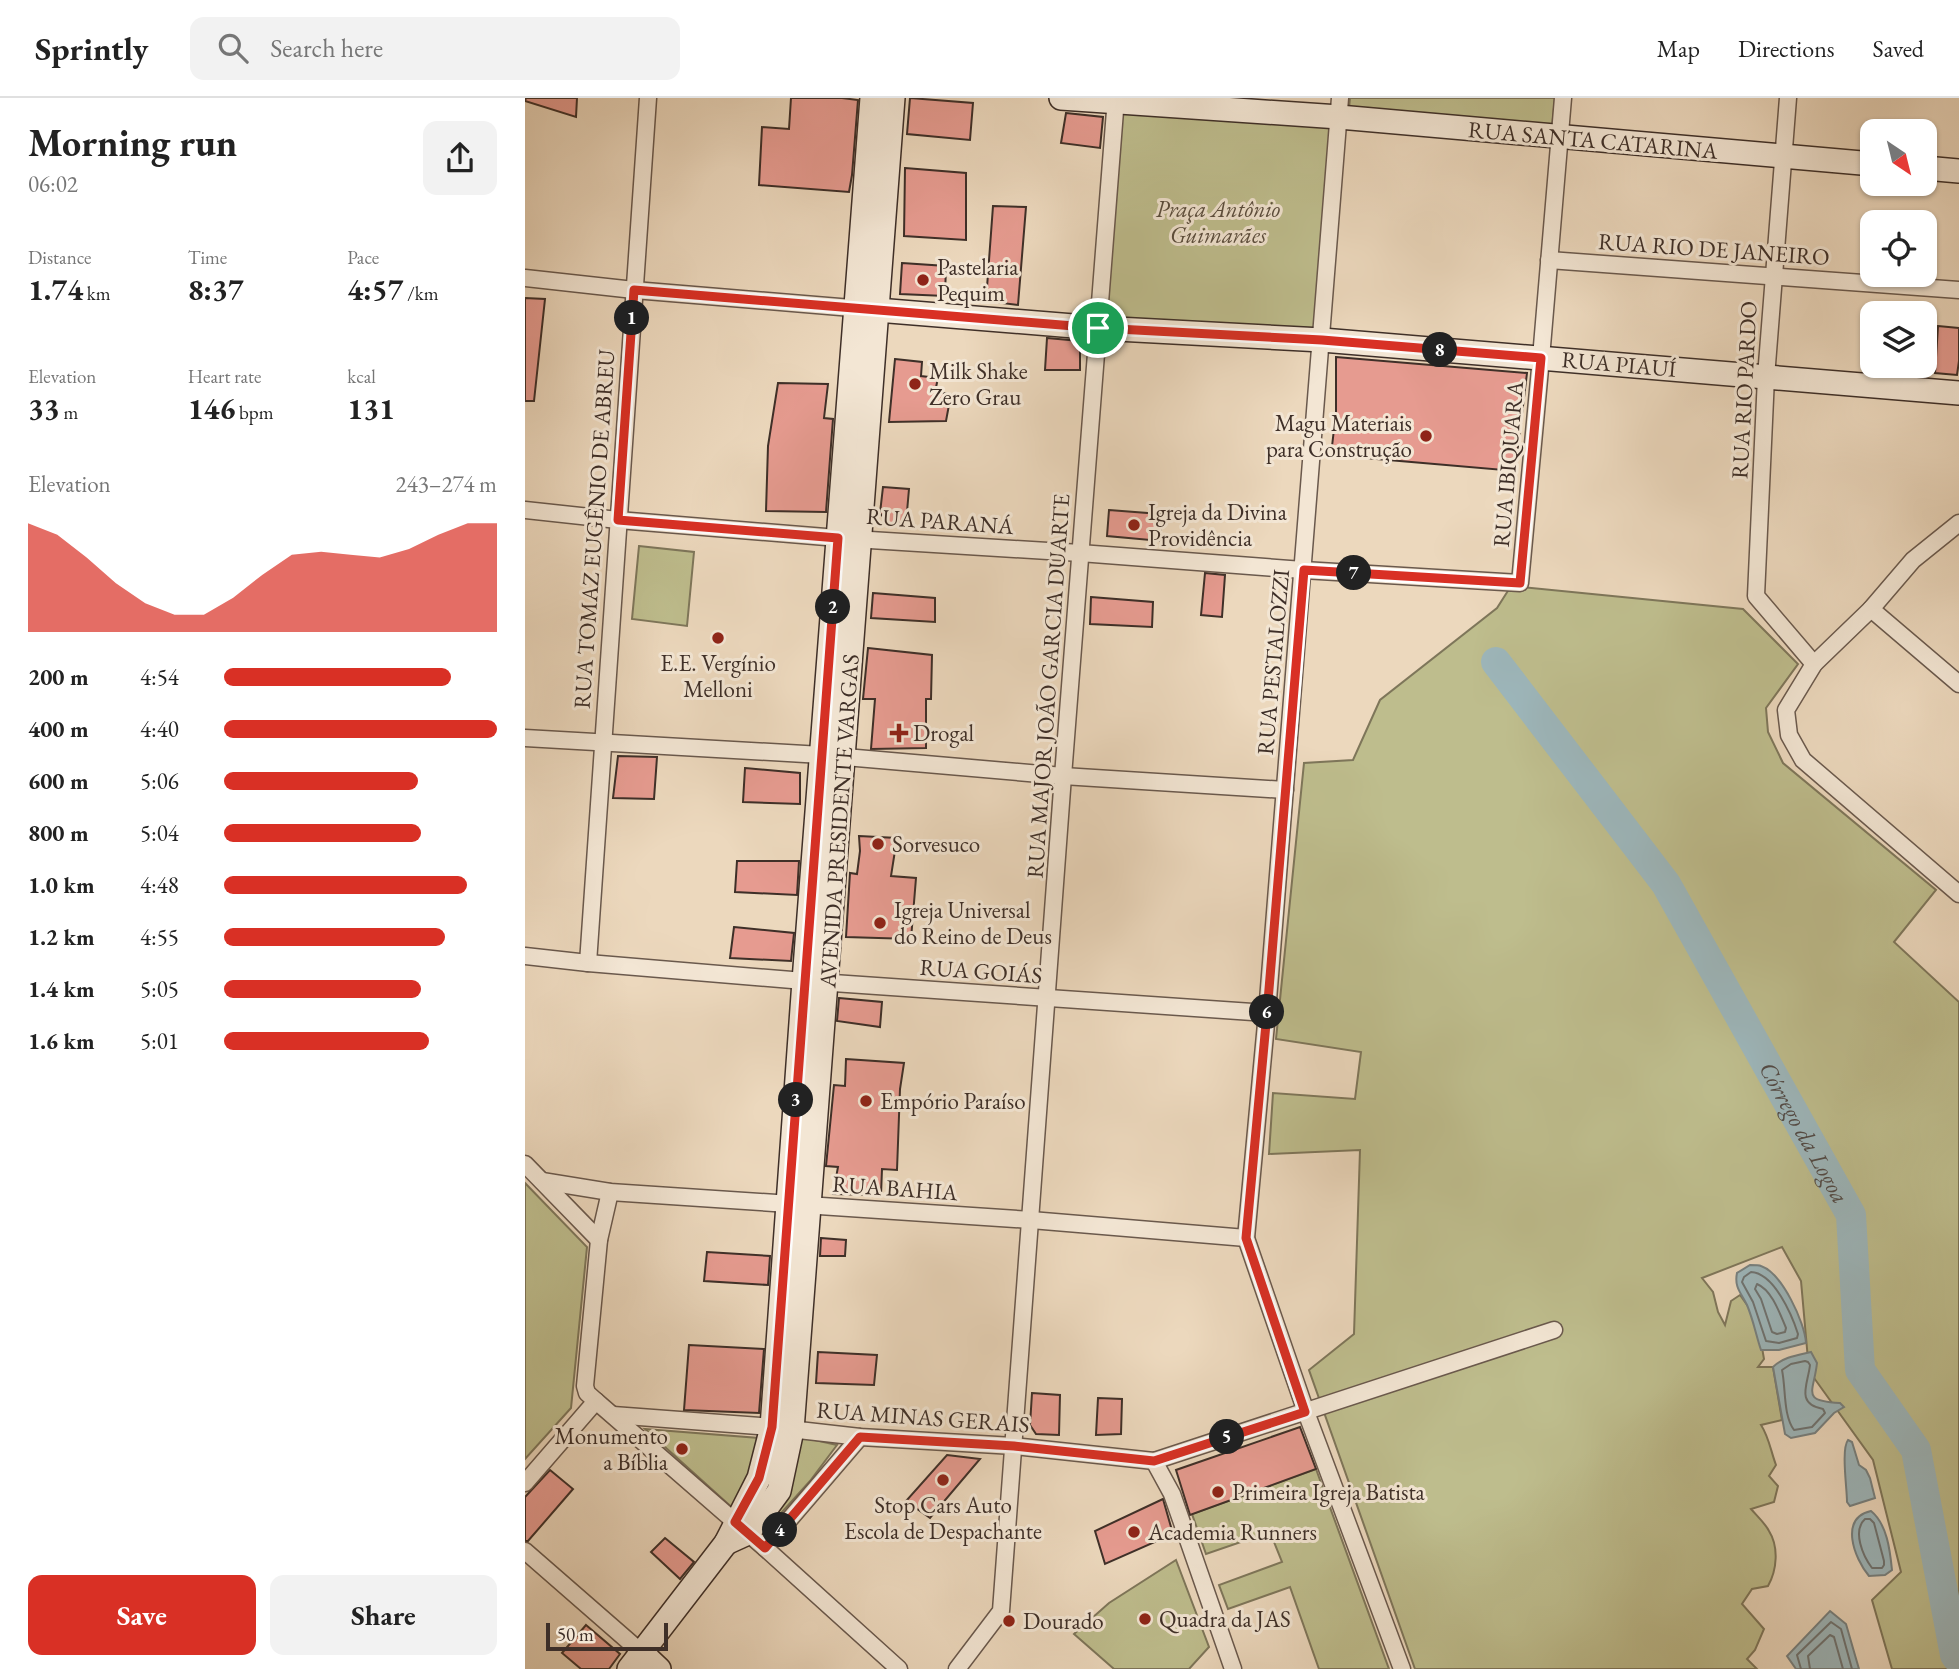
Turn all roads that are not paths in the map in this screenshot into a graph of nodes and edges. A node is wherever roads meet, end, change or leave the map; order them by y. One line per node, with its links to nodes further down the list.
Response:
1 (648, 98): 17 (street, RUA TOMAZ EUGÊNIO DE ABREU)
2 (872, 98): 19 (main road, AVENIDA PRESIDENTE VARGAS)
3 (893, 98): 19 (main road, AVENIDA PRESIDENTE VARGAS)
4 (1061, 98): 7 (main road, RUA SANTA CATARINA)
5 (1563, 98): 9 (street, RUA IBIQUARA)
6 (1788, 98): 10 (street, RUA RIO PARDO)
7 (1116, 100): 8 (main road, RUA SANTA CATARINA); 20 (street, RUA MAJOR JOÃO GARCIA DUARTE)
8 (1340, 107): 9 (main road, RUA SANTA CATARINA); 21 (street, RUA PESTALOZZI)
9 (1559, 137): 10 (main road, RUA SANTA CATARINA); 14 (street, RUA IBIQUARA)
10 (1783, 157): 11 (main road, RUA SANTA CATARINA); 15 (street, RUA RIO PARDO)
11 (1860, 163)
12 (1937, 169): 13 (main road)
13 (1959, 171)
14 (1549, 260): 15 (street, RUA RIO DE JANEIRO); 22 (street, RUA IBIQUARA)
15 (1774, 277): 18 (street, RUA RIO DE JANEIRO); 23 (street, RUA RIO PARDO)
16 (525, 278): 17 (street, RUA PIAUÍ)
17 (634, 290): 19 (street, RUA PIAUÍ); 26 (street, RUA TOMAZ EUGÊNIO DE ABREU)
18 (1959, 290)
19 (867, 309): 20 (main road, RUA PIAUÍ); 28 (main road, AVENIDA PRESIDENTE VARGAS)
20 (1098, 328): 21 (main road, RUA PIAUÍ); 29 (street, RUA MAJOR JOÃO GARCIA DUARTE)
21 (1322, 340): 22 (main road, RUA PIAUÍ); 30 (street, RUA PESTALOZZI)
22 (1541, 358): 23 (main road, RUA PIAUÍ); 31 (street, RUA IBIQUARA)
23 (1766, 377): 24 (main road, RUA PIAUÍ); 33 (street, RUA RIO PARDO)
24 (1959, 393)
25 (525, 510): 26 (street, RUA PARANÁ)
26 (618, 520): 28 (street, RUA PARANÁ); 36 (street, RUA TOMAZ EUGÊNIO DE ABREU)
27 (1959, 523): 32 (street)
28 (849, 538): 29 (street, RUA PARANÁ); 37 (main road, AVENIDA PRESIDENTE VARGAS)
29 (1080, 553): 30 (street, RUA PARANÁ); 38 (street, RUA MAJOR JOÃO GARCIA DUARTE)
30 (1304, 570): 31 (street, RUA PARANÁ); 39 (street, RUA PESTALOZZI)
31 (1520, 583)
32 (1871, 609): 33 (street); 34 (street)
33 (1814, 664): 40 (street)
34 (1959, 684)
35 (525, 738): 36 (street)
36 (602, 743): 37 (street); 42 (street, RUA TOMAZ EUGÊNIO DE ABREU)
37 (833, 756): 38 (street); 43 (main road, AVENIDA PRESIDENTE VARGAS)
38 (1063, 776): 39 (street); 44 (street, RUA MAJOR JOÃO GARCIA DUARTE)
39 (1285, 790): 45 (street, RUA PESTALOZZI)
40 (1959, 894)
41 (525, 956): 42 (street, RUA GOIÁS)
42 (587, 963): 43 (street, RUA GOIÁS)
43 (815, 981): 44 (street, RUA GOIÁS); 49 (main road, AVENIDA PRESIDENTE VARGAS)
44 (1047, 998): 45 (street, RUA GOIÁS); 50 (street, RUA MAJOR JOÃO GARCIA DUARTE)
45 (1267, 1013): 51 (street, RUA PESTALOZZI)
46 (525, 1164): 47 (street)
47 (542, 1181): 48 (street, RUA BAHIA); 52 (street)
48 (610, 1192): 49 (street, RUA BAHIA); 52 (street)
49 (798, 1205): 50 (street, RUA BAHIA); 57 (main road, AVENIDA PRESIDENTE VARGAS)
50 (1031, 1220): 51 (street, RUA BAHIA); 59 (street, RUA MAJOR JOÃO GARCIA DUARTE)
51 (1246, 1238): 55 (street)
52 (599, 1240): 54 (street)
53 (1554, 1330): 55 (street, RUA MINAS GERAIS)
54 (596, 1401): 56 (street); 61 (street)
55 (1305, 1412): 60 (street, RUA MINAS GERAIS); 69 (street)
56 (613, 1415): 57 (street, RUA MINAS GERAIS); 62 (street)
57 (782, 1428): 58 (street, RUA MINAS GERAIS); 62 (main road, AVENIDA PRESIDENTE VARGAS)
58 (860, 1437): 59 (street, RUA MINAS GERAIS); 62 (street)
59 (1014, 1446): 60 (street, RUA MINAS GERAIS); 67 (street, RUA MAJOR JOÃO GARCIA DUARTE)
60 (1154, 1461): 68 (street)
61 (525, 1483)
62 (744, 1536): 64 (main road, AVENIDA PRESIDENTE VARGAS); 66 (street)
63 (525, 1551): 64 (street)
64 (635, 1661): 65 (main road)
65 (659, 1669)
66 (899, 1669)
67 (957, 1669)
68 (1233, 1669)
69 (1402, 1669)

